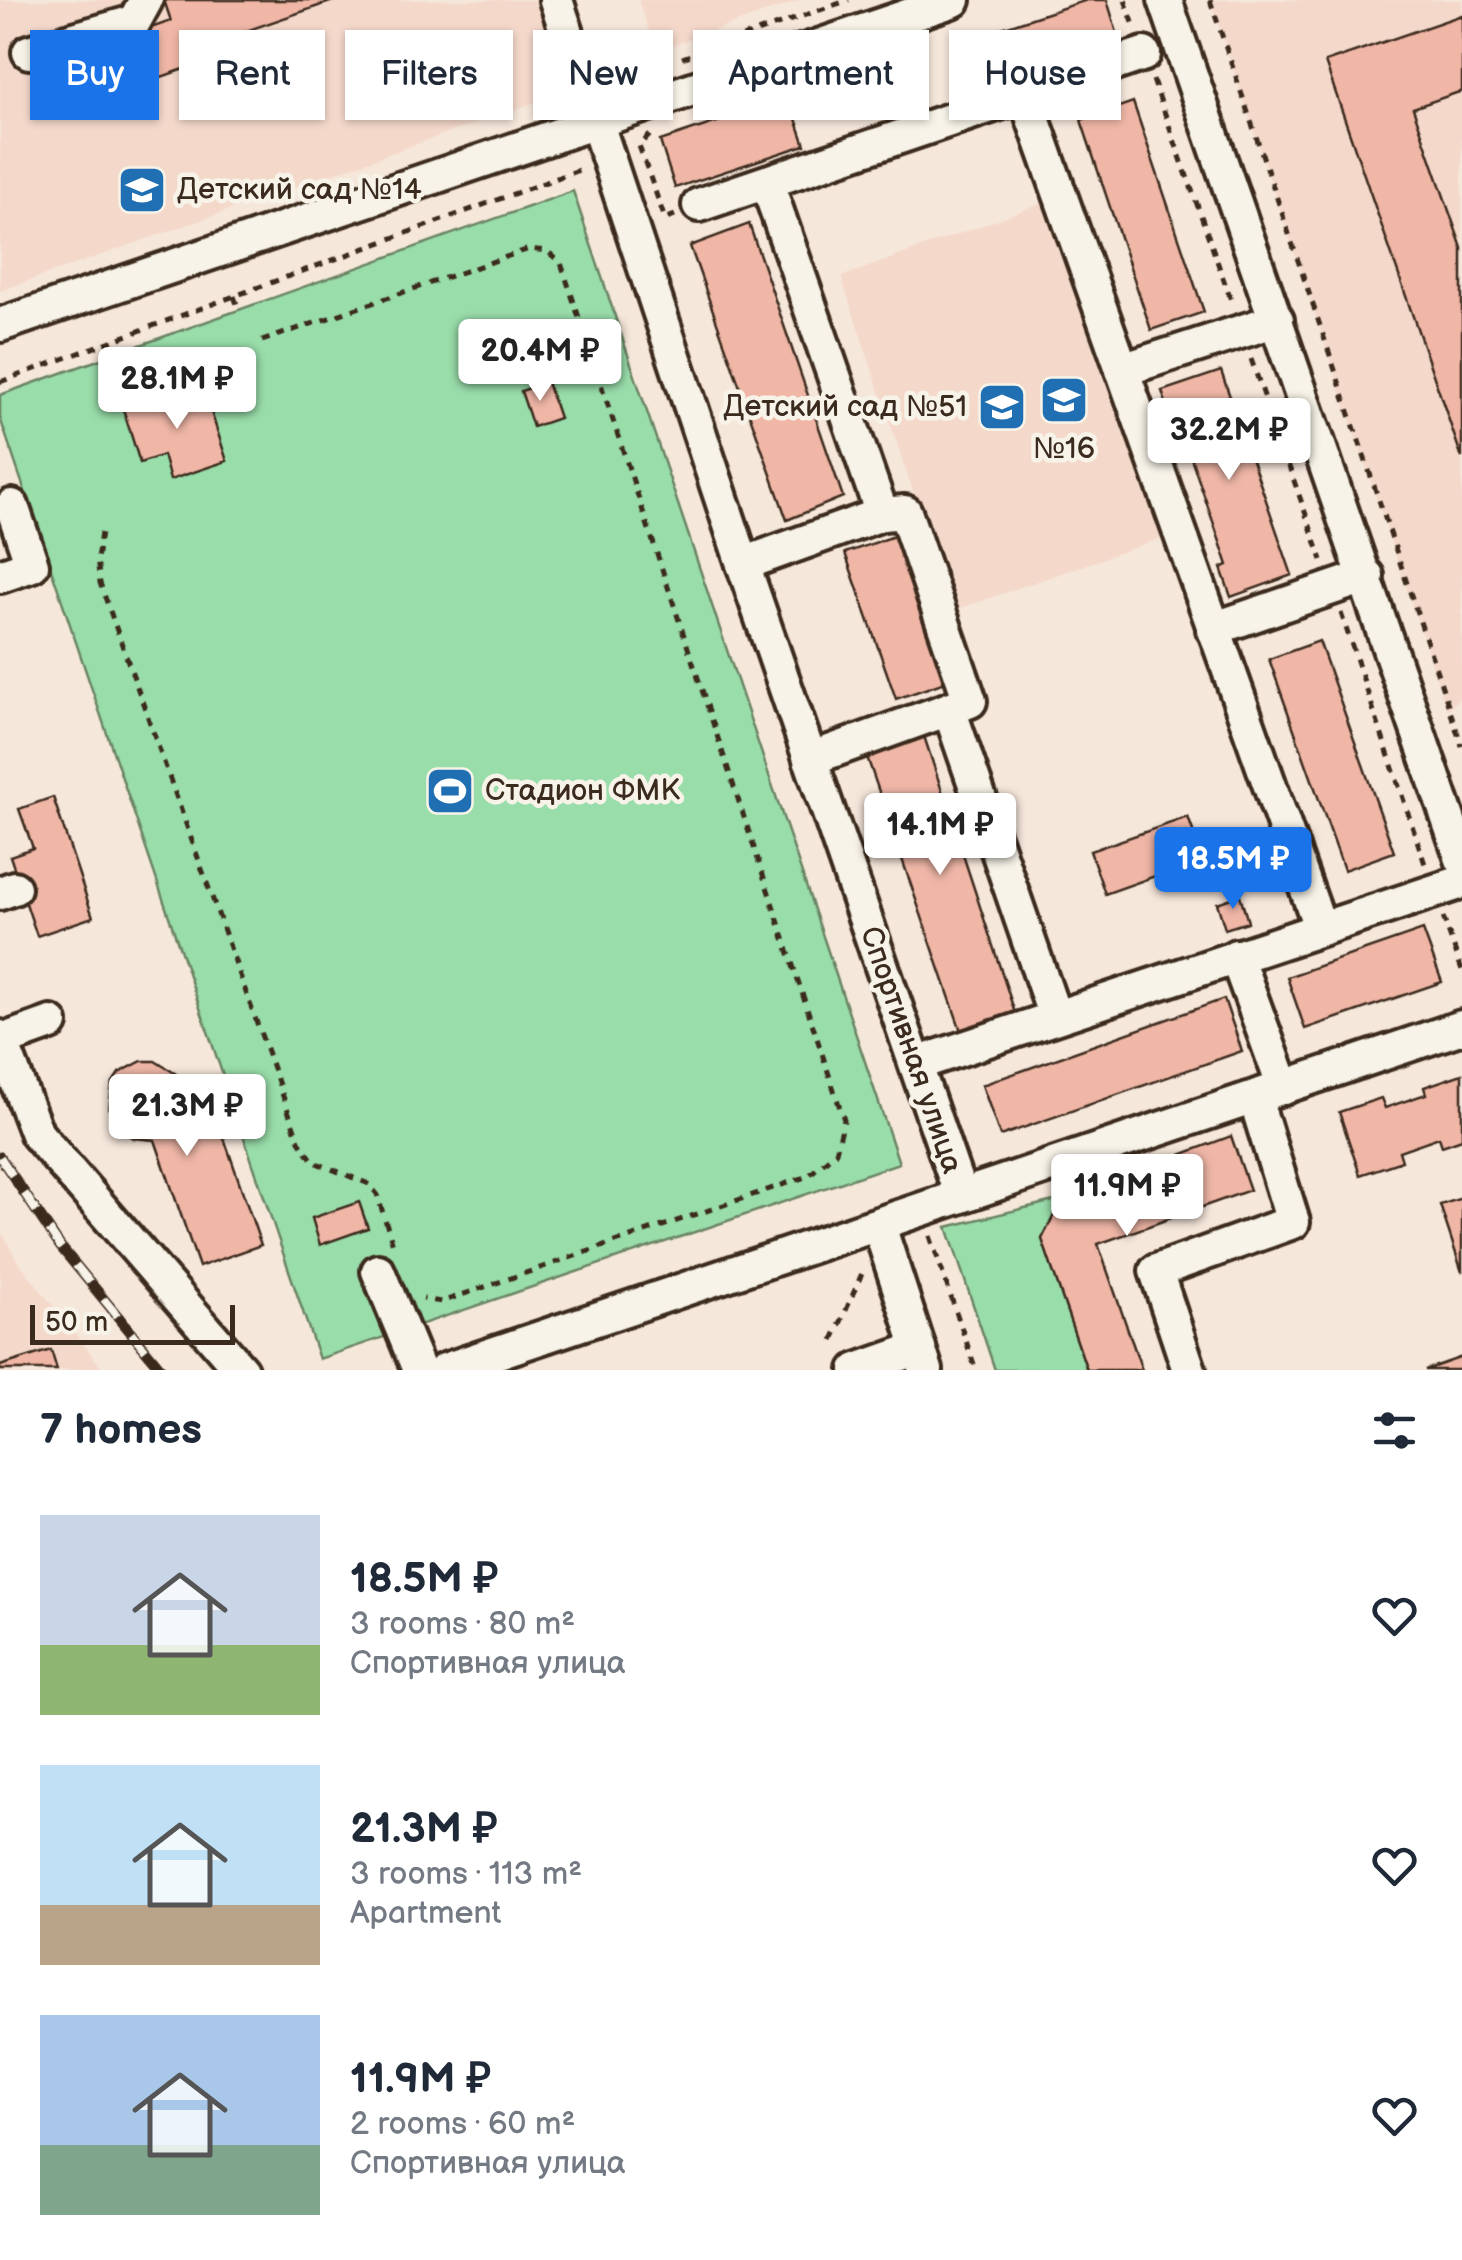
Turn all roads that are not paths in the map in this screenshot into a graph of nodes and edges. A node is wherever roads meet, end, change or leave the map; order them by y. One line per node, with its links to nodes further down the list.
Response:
1 (146, 0): 6 (street)
2 (556, 0): 5 (street, Спортивная улица)
3 (954, 0): 9 (street)
4 (1165, 0): 15 (street)
5 (566, 30)
6 (29, 52)
7 (1144, 54): 8 (street)
8 (1121, 62)
9 (673, 94)
10 (595, 120): 16 (street); 20 (street, Спортивная улица)
11 (953, 120): 13 (street)
12 (1033, 120): 17 (street)
13 (767, 183): 14 (street); 19 (street)
14 (699, 205)
15 (1277, 320): 17 (street); 22 (street)
16 (0, 325)
17 (1122, 370): 23 (street)
18 (12, 506): 21 (street)
19 (882, 514): 20 (street); 24 (street)
20 (743, 564): 25 (street, Спортивная улица)
21 (0, 576)
22 (1367, 576): 23 (street); 26 (street)
23 (1213, 629): 28 (street)
24 (950, 708): 25 (street); 30 (street)
25 (810, 759): 34 (street, Спортивная улица)
26 (1462, 858)
27 (1448, 886): 28 (street)
28 (1320, 927): 29 (street)
29 (1236, 956): 30 (street); 35 (street)
30 (1054, 1014): 34 (street)
31 (51, 1023): 33 (street)
32 (1462, 1027): 35 (street, Спортивная улица)
33 (1, 1039): 40 (street)
34 (916, 1064): 36 (street, Спортивная улица)
35 (1270, 1093): 36 (street, Спортивная улица); 44 (street)
36 (961, 1196): 37 (street)
37 (873, 1228): 39 (street); 42 (street)
38 (388, 1268): 41 (street)
39 (922, 1359): 43 (street)
40 (241, 1370)
41 (419, 1370)
42 (445, 1370)
43 (856, 1370)
44 (1188, 1370)

